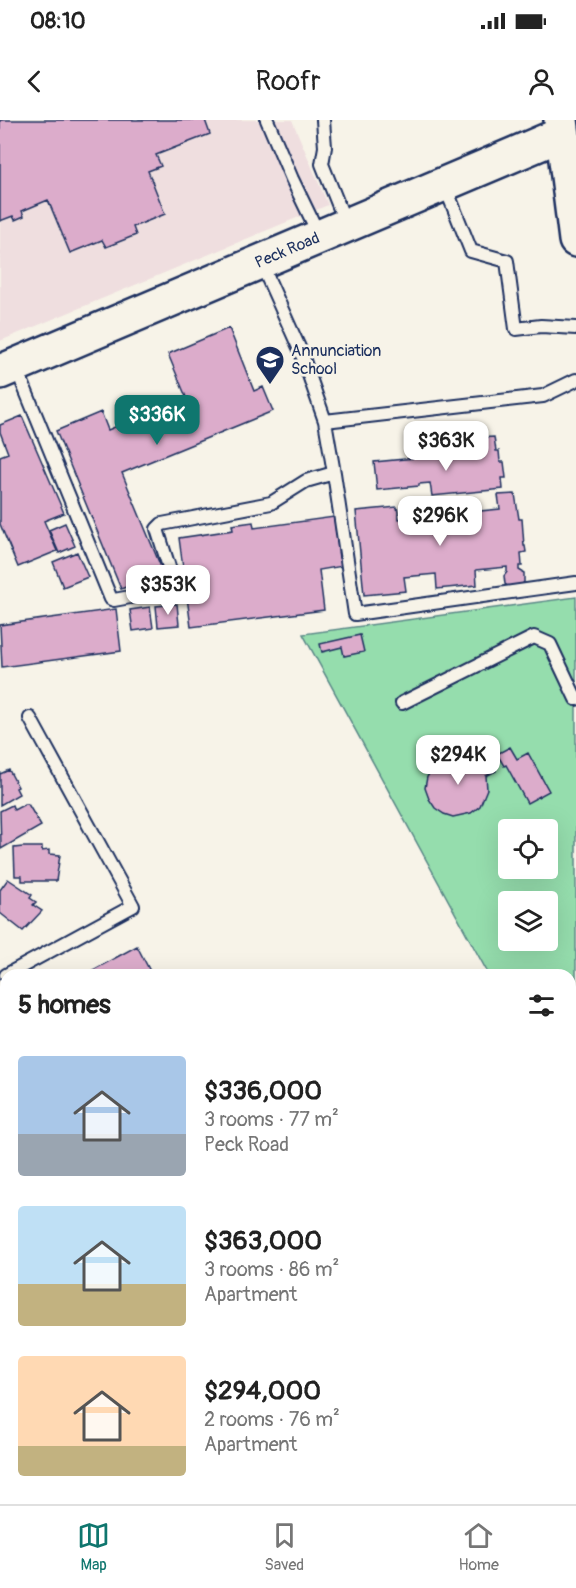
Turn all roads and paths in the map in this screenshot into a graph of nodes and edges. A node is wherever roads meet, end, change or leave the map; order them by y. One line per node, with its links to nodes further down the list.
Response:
1 (267, 120): 5 (lane)
2 (323, 120): 5 (lane)
3 (566, 127): 4 (street, Peck Road); 6 (street)
4 (444, 183): 5 (street, Peck Road); 8 (lane)
5 (333, 231): 7 (street, Peck Road)
6 (576, 240)
7 (260, 262): 9 (street, Peck Road); 11 (lane)
8 (576, 328)
9 (8, 369): 12 (lane)
10 (576, 380): 11 (lane)
11 (325, 420): 12 (lane)
12 (334, 472): 13 (lane)
13 (576, 583)
14 (576, 699): 15 (lane)
15 (402, 703)
16 (30, 717): 17 (lane)
17 (17, 969)

